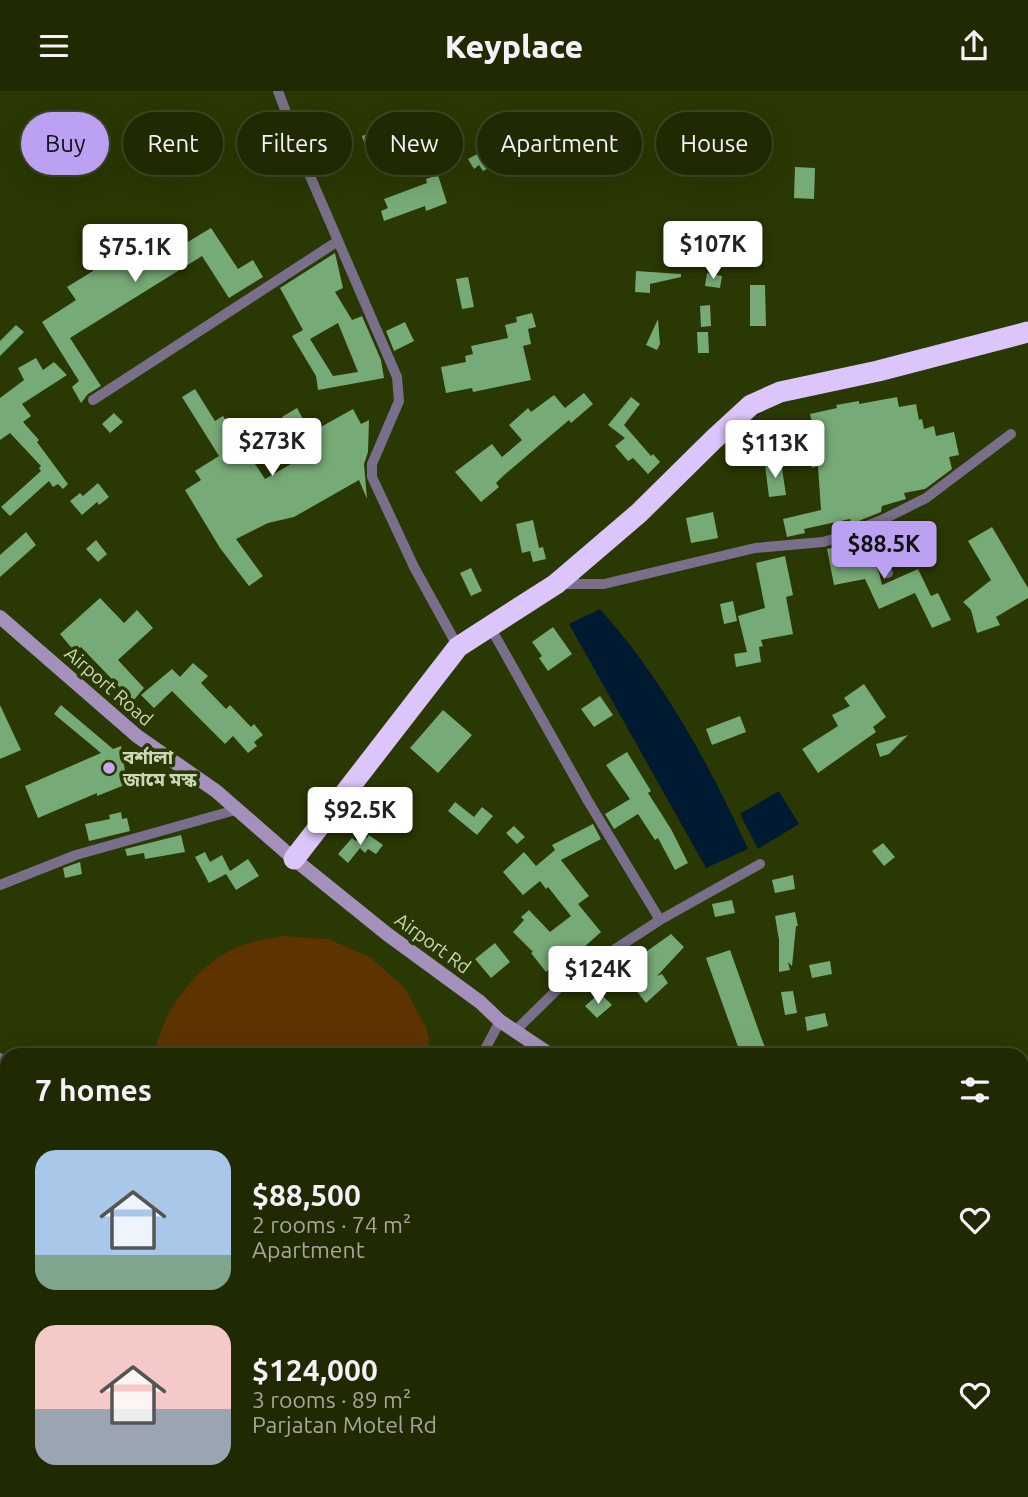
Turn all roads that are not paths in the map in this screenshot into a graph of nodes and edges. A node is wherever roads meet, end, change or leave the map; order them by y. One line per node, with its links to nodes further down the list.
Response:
1 (278, 91): 2 (street)
2 (338, 241): 4 (street); 11 (street)
3 (1028, 332): 8 (highway)
4 (93, 400)
5 (1011, 434): 6 (street)
6 (866, 526): 7 (street); 8 (street)
7 (888, 573)
8 (556, 584): 10 (highway)
9 (0, 617): 12 (main road, Airport Road)
10 (489, 625): 11 (highway); 16 (street)
11 (458, 647): 13 (highway)
12 (239, 809): 13 (main road, Airport Road); 15 (street)
13 (294, 859): 17 (main road, Airport Rd)
14 (760, 864): 16 (street)
15 (0, 885)
16 (660, 920): 18 (street)
17 (500, 1021): 18 (main road, Airport Rd); 19 (street)
18 (516, 1030): 20 (main road, Airport Rd)
19 (486, 1048)
20 (541, 1048)

